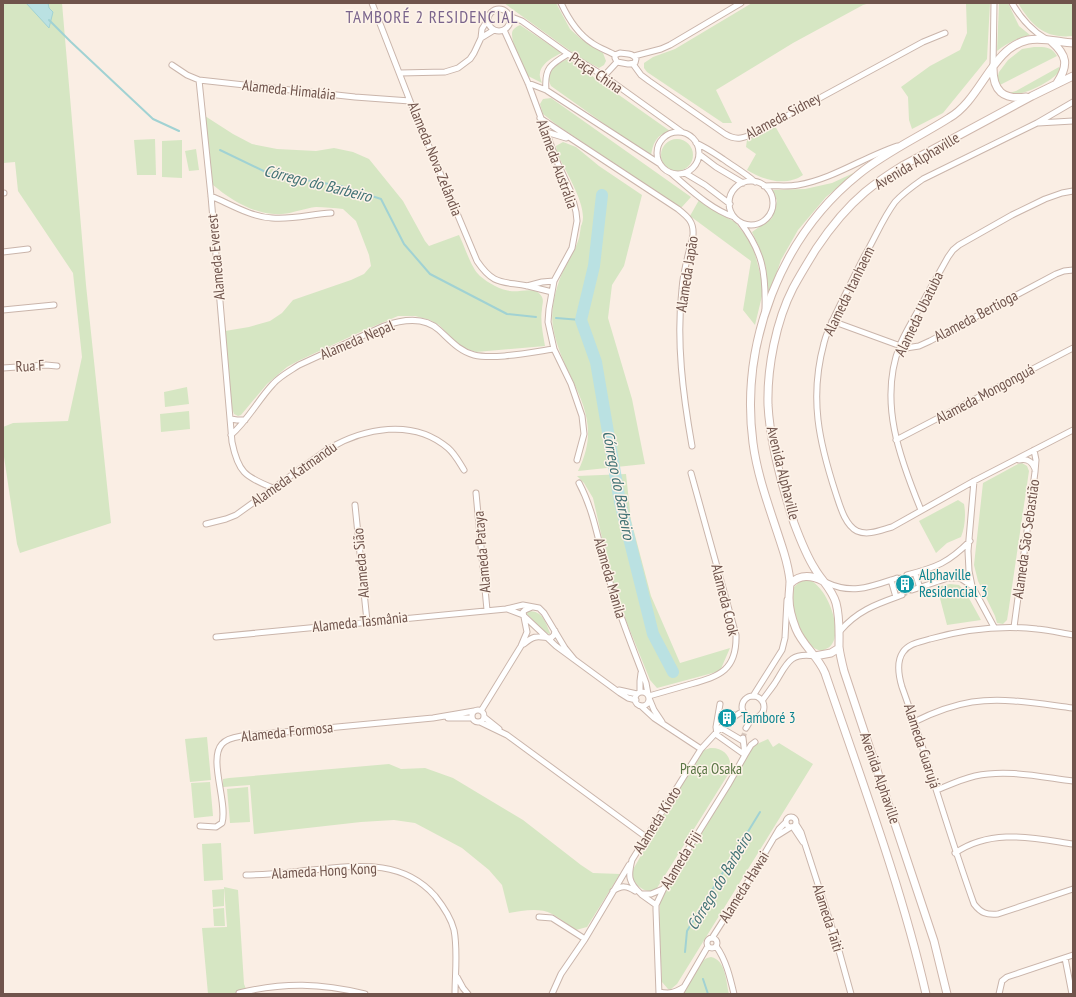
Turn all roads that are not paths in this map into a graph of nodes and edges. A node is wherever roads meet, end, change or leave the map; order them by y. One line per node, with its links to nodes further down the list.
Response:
1 (372, 3): 23 (street, Alameda Nova Zelândia)
2 (494, 3): 7 (street)
3 (561, 3): 17 (street)
4 (741, 3): 18 (street)
5 (994, 3): 22 (street)
6 (1012, 3): 14 (street)
7 (496, 9): 8 (street); 9 (street)
8 (509, 16): 11 (street); 16 (street, Praça China)
9 (488, 19): 10 (street); 13 (street)
10 (494, 30): 11 (street); 13 (street)
11 (504, 30): 27 (street, Alameda Austrália)
12 (945, 33): 20 (street, Alameda Sidney)
13 (481, 38): 23 (street)
14 (1051, 41): 15 (main road); 22 (main road); 28 (main road)
15 (1073, 43)
16 (568, 54): 24 (street, Praça China); 29 (street)
17 (615, 55): 18 (street); 19 (street)
18 (634, 56): 20 (street)
19 (617, 62): 20 (street); 24 (street)
20 (633, 64)
21 (172, 65): 26 (street, Alameda Himaláia)
22 (993, 68): 30 (main road); 38 (main road, Avenida Alphaville)
23 (400, 73): 31 (street, Alameda Nova Zelândia)
24 (604, 76): 37 (street, Praça China)
25 (1073, 76): 28 (main road, Avenida Alphaville)
26 (199, 80): 31 (street, Alameda Himaláia); 49 (street, Alameda Everest)
27 (528, 83): 29 (street); 33 (street, Alameda Austrália)
28 (1056, 84): 30 (main road, Avenida Alphaville)
29 (546, 90): 42 (street)
30 (1032, 96): 91 (main road, Avenida Alphaville)
31 (410, 101): 58 (street, Alameda Nova Zelândia)
32 (1073, 102): 35 (street, Alameda Itanhaem)
33 (540, 118): 36 (street, Alameda Austrália); 39 (street, Alameda Japão)
34 (1073, 121): 35 (street)
35 (1037, 123): 63 (street, Alameda Itanhaem)
36 (546, 132): 39 (street, Alameda Japão); 57 (street, Alameda Austrália)
37 (682, 132): 40 (street, Praça China); 42 (street)
38 (911, 140): 47 (street, Praça China); 62 (main road, Avenida Alphaville)
39 (573, 141): 74 (street, Alameda Japão)
40 (696, 142): 41 (street); 45 (street, Praça China)
41 (699, 154): 44 (street); 46 (street)
42 (660, 164): 43 (street)
43 (670, 172): 44 (street); 52 (street)
44 (685, 173): 50 (street)
45 (755, 182): 46 (street, Praça China); 47 (street, Praça China)
46 (744, 183): 50 (street)
47 (764, 186): 53 (street)
48 (1073, 191): 64 (street, Alameda Ubatuba)
49 (211, 196): 51 (street); 69 (street, Alameda Everest)
50 (730, 204): 52 (street)
51 (331, 213)
52 (734, 217): 53 (street)
53 (739, 221): 62 (street)
54 (28, 249): 55 (street)
55 (3, 252)
56 (1073, 270): 64 (street, Alameda Bertioga)
57 (554, 281): 58 (street, Alameda Nova Zelândia); 59 (street, Alameda Austrália)
58 (526, 286): 59 (street, Alameda Nova Zelândia)
59 (552, 292): 66 (street, Alameda Austrália)
60 (54, 305): 61 (street)
61 (3, 310)
62 (765, 312): 92 (main road, Avenida Alphaville)
63 (832, 321): 64 (street, Alameda Bertioga); 86 (street, Alameda Itanhaem)
64 (900, 345): 73 (street, Alameda Ubatuba)
65 (1073, 348): 73 (street, Alameda Mongonguá)
66 (554, 349): 70 (street, Alameda Nepal); 76 (street, Alameda Austrália)
67 (57, 366): 68 (street, Rua F)
68 (3, 368)
69 (231, 419): 70 (street); 72 (street, Alameda Everest)
70 (245, 420): 72 (street, Alameda Nepal)
71 (1073, 430): 75 (street, Alameda Itanhaem)
72 (231, 435): 83 (street, Alameda Everest)
73 (896, 440): 86 (street, Alameda Ubatuba)
74 (692, 446)
75 (1034, 450): 77 (street, Alameda Itanhaem); 79 (street, Alameda São Sebastião)
76 (577, 460)
77 (1015, 460): 79 (street); 81 (street, Alameda Itanhaem)
78 (464, 470): 83 (street, Alameda Katmandu)
79 (1035, 470): 104 (street, Alameda São Sebastião)
80 (691, 473): 116 (street, Alameda Cook)
81 (974, 482): 86 (street, Alameda Itanhaem); 88 (street)
82 (579, 483): 114 (street, Alameda Manila)
83 (273, 488): 87 (street, Alameda Katmandu)
84 (476, 494): 100 (street, Alameda Pataya)
85 (355, 505): 102 (street, Alameda Sião)
86 (921, 510)
87 (206, 524)
88 (970, 541): 89 (street); 93 (street)
89 (915, 572): 90 (street); 94 (street)
90 (907, 575)
91 (825, 582): 92 (main road); 97 (street); 106 (main road, Avenida Alphaville)
92 (790, 584): 112 (main road, Avenida Alphaville); 117 (street)
93 (972, 586): 94 (street); 103 (street)
94 (920, 588): 95 (street)
95 (912, 590)
96 (902, 594): 97 (street)
97 (896, 597): 106 (street)
98 (533, 606): 99 (street, Alameda Tasmânia); 101 (street); 105 (street, Alameda Tasmânia)
99 (506, 609): 100 (street, Alameda Tasmânia); 101 (street, Alameda Tasmânia)
100 (487, 610): 102 (street, Alameda Tasmânia)
101 (523, 615): 109 (street, Alameda Tasmânia); 110 (street)
102 (367, 621): 108 (street, Alameda Tasmânia)
103 (994, 627): 104 (street, Alameda Guarujá); 131 (street, Alameda Guarujá)
104 (1014, 628): 107 (street, Alameda Guarujá)
105 (555, 631): 109 (street); 113 (street, Alameda Tasmânia)
106 (840, 631): 111 (main road, Avenida Alphaville)
107 (1073, 635)
108 (216, 637)
109 (547, 638): 110 (street); 113 (street, Alameda Tasmânia)
110 (521, 646): 123 (street)
111 (840, 648): 112 (main road); 176 (main road, Avenida Alphaville)
112 (815, 656): 118 (street); 175 (main road, Avenida Alphaville)
113 (574, 658): 115 (street, Alameda Tasmânia)
114 (641, 673): 115 (street, Alameda Manila); 116 (street, Alameda Manila)
115 (638, 695): 116 (street); 120 (street)
116 (648, 696): 120 (street); 133 (street)
117 (752, 696): 118 (street); 124 (street)
118 (762, 701): 129 (street)
119 (720, 704): 136 (street)
120 (641, 706): 133 (street)
121 (1073, 708): 131 (street)
122 (474, 711): 123 (street, Alameda Formosa); 126 (street, Alameda Formosa); 127 (street)
123 (481, 711): 125 (street)
124 (743, 711): 128 (street); 129 (street)
125 (484, 717): 130 (street); 137 (street)
126 (433, 718): 127 (street, Alameda Formosa); 144 (street, Alameda Formosa)
127 (472, 718): 130 (street, Alameda Formosa)
128 (732, 718)
129 (752, 718): 135 (street)
130 (480, 722): 137 (street, Alameda Formosa)
131 (914, 722): 142 (street, Alameda Guarujá)
132 (725, 723): 134 (street, Alameda Kioto)
133 (664, 724): 139 (street)
134 (721, 728): 136 (street, Alameda Kioto); 140 (street)
135 (746, 728)
136 (716, 734): 139 (street, Alameda Kioto); 140 (street)
137 (507, 735): 147 (street, Alameda Formosa)
138 (755, 742): 140 (street, Alameda Fiji)
139 (701, 749): 147 (street, Alameda Kioto)
140 (745, 754): 152 (street, Alameda Fiji)
141 (1073, 781): 142 (street)
142 (937, 790): 149 (street, Alameda Guarujá)
143 (786, 822): 145 (street); 145 (street); 146 (street, Alameda Hawai)
144 (200, 826)
145 (793, 826): 146 (street, Alameda Hawai); 174 (street, Alameda Taiti)
146 (775, 836): 158 (street, Alameda Hawai)
147 (646, 837): 150 (street, Alameda Kioto)
148 (1073, 844): 149 (street)
149 (955, 853): 153 (street, Alameda Guarujá)
150 (632, 860): 154 (street, Alameda Kioto); 155 (street, Alameda Kioto)
151 (246, 875): 164 (street, Alameda Hong Kong)
152 (664, 888): 155 (street); 156 (street, Alameda Fiji)
153 (1073, 889)
154 (612, 892): 155 (street); 159 (street, Alameda Kioto)
155 (641, 894): 156 (street)
156 (656, 904): 168 (street, Alameda Fiji)
157 (539, 917): 159 (street)
158 (712, 938): 160 (street); 161 (street)
159 (585, 939): 171 (street, Alameda Kioto)
160 (708, 946): 161 (street); 165 (street)
161 (716, 946): 173 (street)
162 (1073, 955): 163 (street)
163 (1065, 958): 177 (street); 178 (street)
164 (455, 974): 167 (street); 170 (street, Alameda Hong Kong)
165 (684, 987): 168 (street); 172 (street)
166 (239, 992): 169 (street)
167 (465, 993)
168 (659, 993)
169 (365, 994)
170 (455, 994)
171 (552, 994)
172 (680, 994)
173 (734, 994)
174 (851, 994)
175 (926, 994)
176 (947, 994)
177 (999, 994)
178 (1072, 994)

